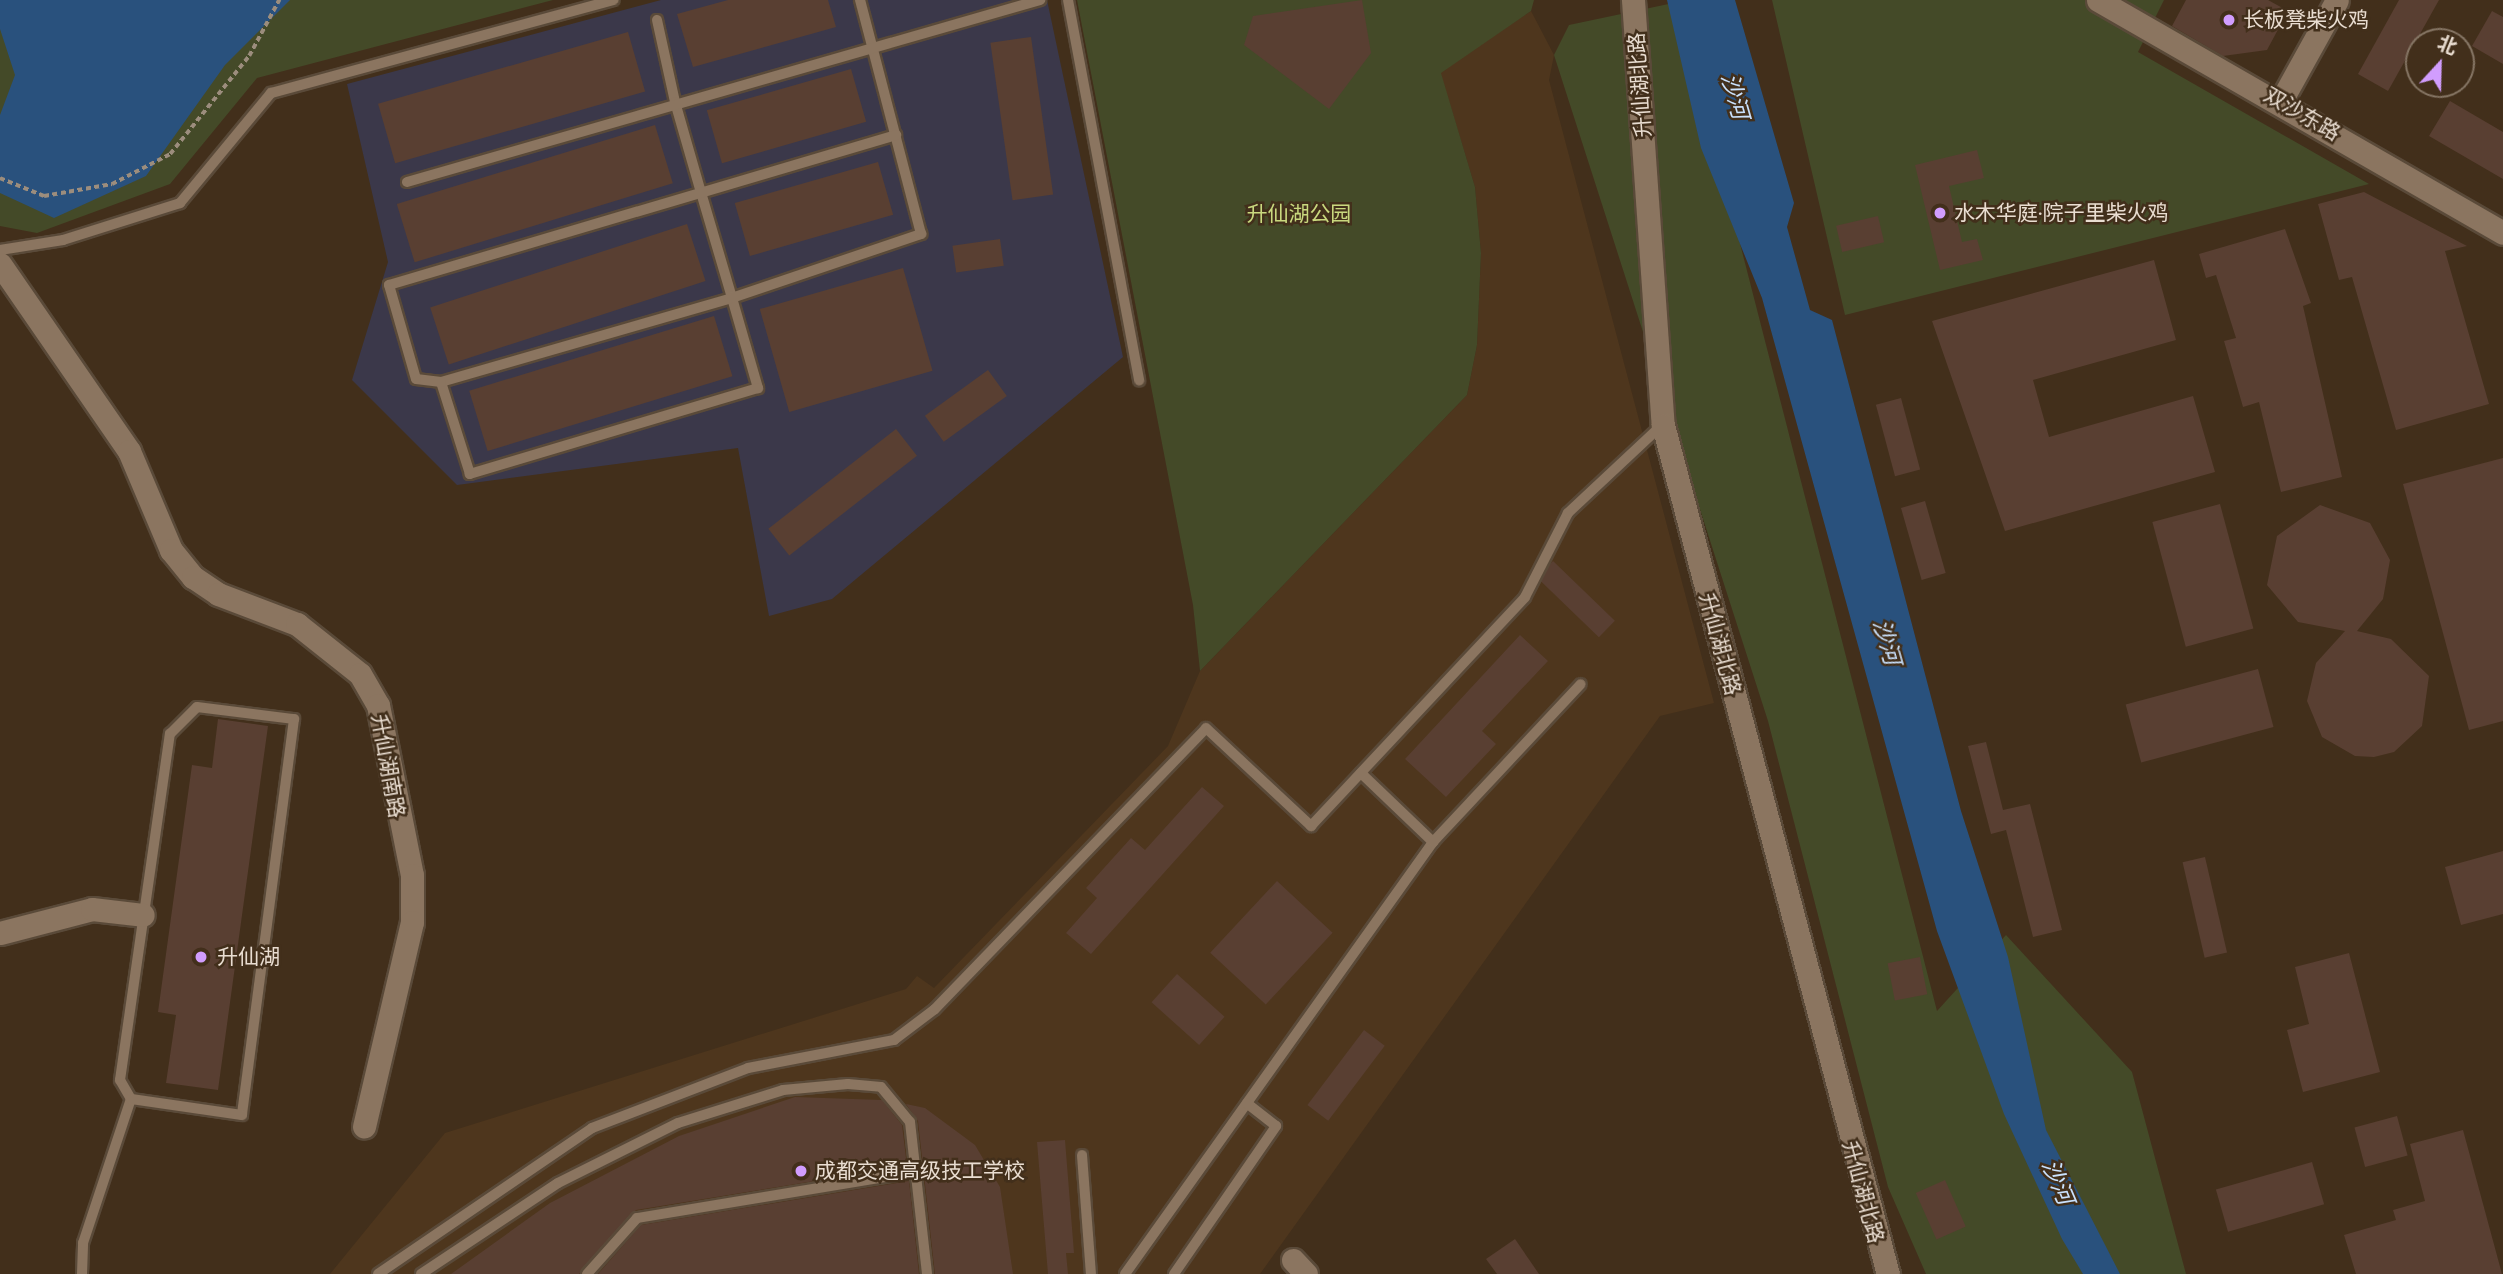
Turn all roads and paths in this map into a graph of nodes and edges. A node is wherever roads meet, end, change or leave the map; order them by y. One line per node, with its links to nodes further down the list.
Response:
1 (279, 0): 14 (path)
2 (614, 0): 18 (lane)
3 (860, 0): 10 (lane)
4 (1041, 0): 10 (lane)
5 (1068, 0): 21 (lane)
6 (1633, 0): 23 (street, 升仙湖北路)
7 (2098, 0): 11 (street, 双沙东路)
8 (2337, 0): 11 (street)
9 (657, 20): 12 (lane)
10 (872, 43): 12 (lane); 13 (lane)
11 (2281, 101): 17 (street, 双沙东路)
12 (675, 102): 15 (lane); 16 (lane)
13 (896, 135): 16 (lane); 20 (lane)
14 (0, 178)
15 (407, 182)
16 (700, 189): 20 (lane); 22 (lane)
17 (2503, 233)
18 (0, 250)
19 (0, 264): 31 (street, 升仙湖南路)
20 (732, 298): 22 (lane); 22 (lane)
21 (1139, 380)
22 (441, 382)
23 (1663, 425): 25 (lane); 42 (street, 升仙湖北路)
24 (1581, 684): 26 (lane)
25 (1361, 773): 26 (lane); 35 (lane)
26 (1433, 842): 30 (lane)
27 (144, 915): 28 (street); 29 (lane); 29 (lane)
28 (0, 933)
29 (131, 1099): 34 (lane)
30 (1247, 1103): 40 (lane); 41 (lane)
31 (364, 1126)
32 (1082, 1155): 39 (lane)
33 (916, 1172): 36 (lane); 37 (lane); 38 (lane)
34 (82, 1274)
35 (378, 1274)
36 (421, 1274)
37 (587, 1274)
38 (927, 1274)
39 (1091, 1274)
40 (1125, 1274)
41 (1174, 1274)
42 (1888, 1274)

